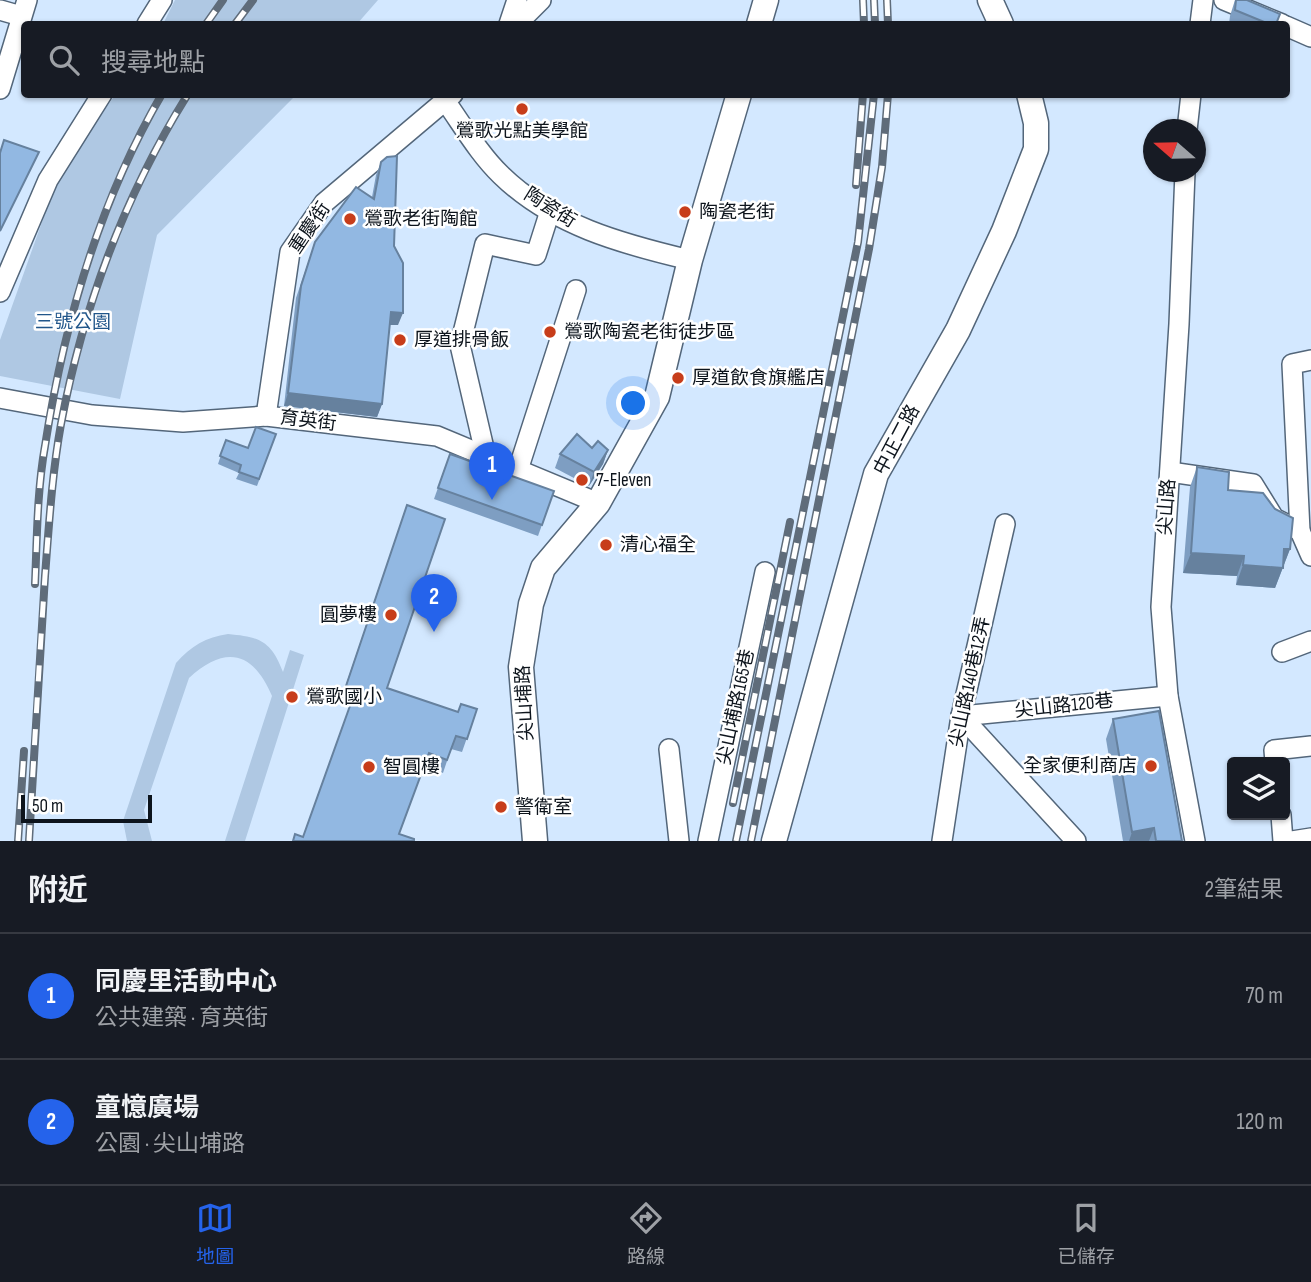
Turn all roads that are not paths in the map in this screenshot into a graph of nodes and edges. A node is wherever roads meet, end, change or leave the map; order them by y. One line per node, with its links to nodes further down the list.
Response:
1 (162, 0): 10 (street)
2 (517, 0): 11 (street)
3 (541, 0): 12 (street)
4 (766, 0): 13 (main road)
5 (990, 0): 14 (main road)
6 (1203, 0): 15 (street)
7 (1224, 0): 16 (street)
8 (24, 8): 9 (street); 19 (street)
9 (0, 10)
10 (149, 21)
11 (510, 21)
12 (520, 21)
13 (760, 21)
14 (1000, 21)
15 (1200, 21)
16 (1274, 21)
17 (1290, 28): 18 (street)
18 (1311, 37)
19 (0, 89)
20 (99, 98): 30 (street)
21 (449, 98): 27 (street, 陶瓷街); 33 (street, 重慶街)
22 (738, 98): 28 (main road, 尖山埔路)
23 (1030, 98): 54 (main road, 中正二路)
24 (1191, 98): 25 (street)
25 (1188, 119)
26 (1184, 182): 36 (street, 尖山路)
27 (550, 211): 28 (street, 陶瓷街); 34 (street)
28 (690, 260): 37 (main road, 尖山埔路)
29 (576, 290): 35 (street)
30 (0, 292)
31 (1311, 360): 39 (street)
32 (3, 399): 33 (street, 育英街)
33 (266, 416): 34 (street, 育英街)
34 (486, 457): 35 (street, 育英街)
35 (518, 470): 37 (street, 育英街)
36 (1170, 472): 39 (street); 44 (street, 尖山路)
37 (598, 503): 51 (main road, 尖山埔路)
38 (1005, 524): 45 (street, 尖山路140巷12弄)
39 (1300, 531): 40 (street)
40 (1311, 556)
41 (765, 572): 53 (street, 尖山埔路165巷)
42 (1311, 641): 43 (street)
43 (1282, 652)
44 (1168, 696): 45 (street, 尖山路120巷); 57 (street, 尖山路)
45 (961, 716): 55 (street, 尖山路140巷12弄); 56 (street)
46 (1311, 746): 48 (street)
47 (669, 749): 52 (street)
48 (1274, 756)
49 (1281, 820): 58 (street)
50 (1311, 838): 59 (street)
51 (535, 841)
52 (679, 841)
53 (708, 841)
54 (774, 841)
55 (942, 841)
56 (1076, 841)
57 (1195, 841)
58 (1283, 841)
59 (1292, 841)

